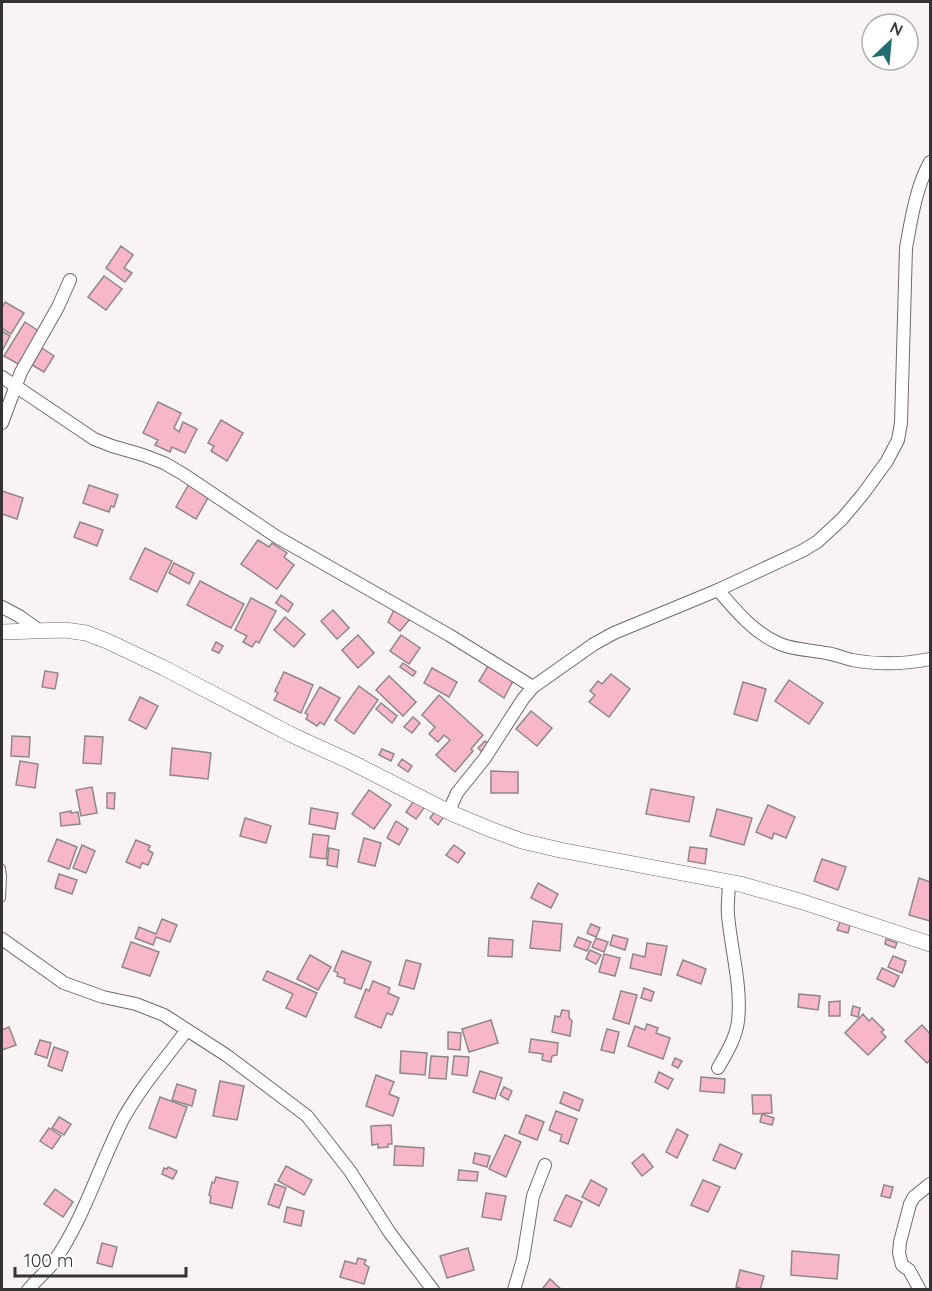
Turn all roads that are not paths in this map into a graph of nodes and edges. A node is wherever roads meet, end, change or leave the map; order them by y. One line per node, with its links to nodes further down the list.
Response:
1 (930, 162): 6 (street)
2 (70, 280): 4 (street)
3 (2, 377): 4 (street)
4 (15, 388): 5 (street); 11 (street)
5 (2, 423)
6 (718, 590): 10 (street); 11 (street)
7 (2, 607): 8 (street)
8 (40, 631): 9 (street); 12 (street)
9 (2, 632)
10 (930, 659)
11 (533, 687): 12 (street)
12 (451, 813): 14 (street)
13 (2, 868): 15 (lane)
14 (729, 882): 17 (street); 19 (street)
15 (2, 898)
16 (2, 939): 18 (street)
17 (930, 944)
18 (187, 1030): 22 (street); 23 (street)
19 (718, 1068)
20 (545, 1165): 24 (street)
21 (930, 1184): 25 (street)
22 (28, 1290)
23 (433, 1290)
24 (514, 1290)
25 (920, 1290)

